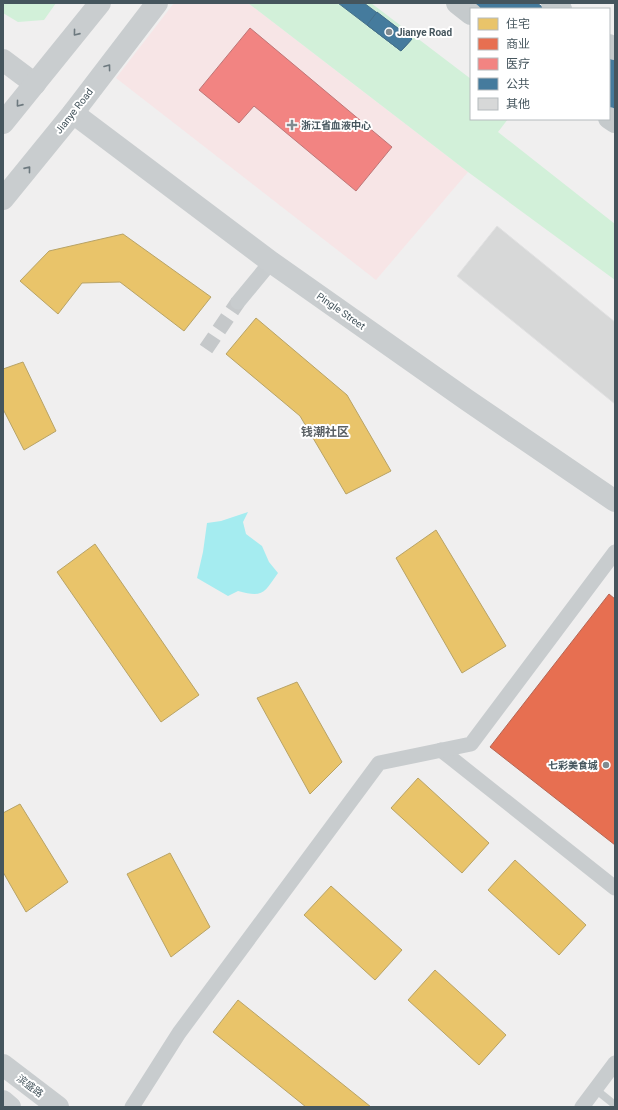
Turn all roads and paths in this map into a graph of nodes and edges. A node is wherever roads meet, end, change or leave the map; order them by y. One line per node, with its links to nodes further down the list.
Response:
1 (100, 3): 6 (street, one-way to 6)
2 (157, 3): 7 (street, Jianye Road, one-way to 2)
3 (457, 3): 4 (main road)
4 (470, 13)
5 (3, 60): 6 (street)
6 (35, 84): 8 (street, one-way to 8)
7 (73, 113): 9 (street, Jianye Road, one-way to 7); 10 (street, Pingle Street)
8 (3, 123)
9 (3, 199)
10 (271, 262): 11 (street); 12 (street, Pingle Street)
11 (238, 302)
12 (615, 501)
13 (615, 552): 14 (street)
14 (442, 750): 15 (street); 23 (street)
15 (615, 888)
16 (615, 1063): 18 (street)
17 (3, 1065): 22 (street, 滨盛路)
18 (595, 1089): 20 (lane); 24 (street)
19 (3, 1101): 21 (street)
20 (615, 1105)
21 (10, 1107)
22 (58, 1107)
23 (132, 1107)
24 (582, 1107)

